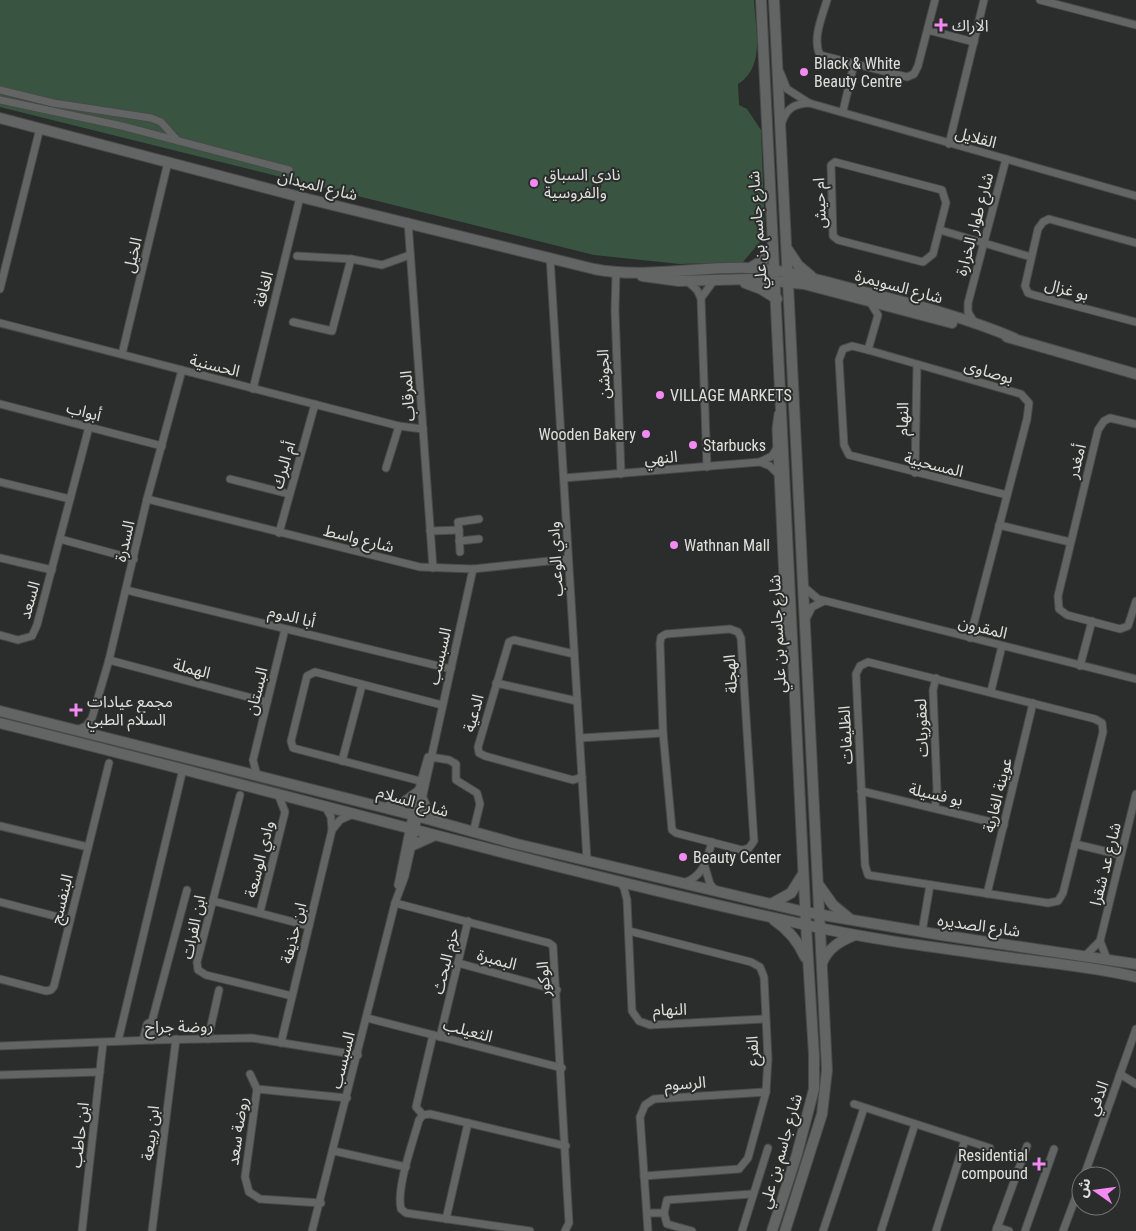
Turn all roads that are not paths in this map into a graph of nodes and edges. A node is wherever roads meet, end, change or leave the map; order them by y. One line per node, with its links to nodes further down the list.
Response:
1 (761, 0): 30 (street, شارع جاسم بن علي)
2 (774, 0): 10 (street, شارع جاسم بن علي)
3 (827, 0): 11 (street)
4 (935, 0): 8 (street)
5 (984, 0): 9 (street)
6 (1040, 0): 7 (street)
7 (1136, 25)
8 (928, 30): 9 (street); 11 (street)
9 (974, 42): 20 (street)
10 (778, 63): 14 (street, القلايل); 18 (street, شارع جاسم بن علي)
11 (854, 64): 15 (street)
12 (0, 90): 19 (street)
13 (0, 100): 19 (street)
14 (810, 103): 15 (street, القلايل); 18 (street)
15 (843, 111): 20 (street, القلايل)
16 (0, 118): 17 (street, شارع الميدان)
17 (40, 128): 22 (street, شارع الميدان); 46 (street)
18 (780, 128): 31 (street, شارع جاسم بن علي)
19 (178, 142): 23 (street)
20 (949, 144): 21 (street, القلايل)
21 (1006, 159): 24 (street, القلايل); 28 (street, شارع طوار الخرارة)
22 (168, 162): 25 (street, شارع الميدان); 61 (street, الخيل)
23 (289, 170)
24 (1136, 196)
25 (300, 197): 26 (street, شارع الميدان); 32 (street, الغافة)
26 (408, 222): 33 (street, المرقاب); 34 (street, شارع الميدان)
27 (940, 230): 27 (street, ام حيش); 28 (street)
28 (984, 242): 35 (street, بو غزال); 50 (street, شارع طوار الخرارة)
29 (1136, 243): 35 (street, بو غزال)
30 (773, 246): 37 (street); 40 (street, شارع جاسم بن علي)
31 (786, 247): 41 (street, شارع جاسم بن علي); 45 (street)
32 (291, 255): 36 (street); 65 (street, الغافة)
33 (410, 255): 36 (street); 72 (street, المرقاب)
34 (550, 257): 38 (street, شارع الميدان); 82 (street, وادي الوعب)
35 (1031, 257): 56 (street, بو غزال)
36 (351, 259): 55 (street)
37 (749, 268): 39 (street, شارع الميدان); 40 (street, شارع الميدان)
38 (616, 273): 39 (street, شارع الميدان); 79 (street, الجوشن)
39 (630, 273): 44 (street, شارع الميدان)
40 (775, 275): 41 (street, شارع السويمرة); 43 (street, شارع الميدان); 48 (street, شارع جاسم بن علي)
41 (789, 277): 45 (street, شارع السويمرة); 51 (street, شارع جاسم بن علي)
42 (715, 279): 43 (street, شارع الميدان); 44 (street, شارع الميدان); 47 (street)
43 (735, 279): 48 (street)
44 (687, 281): 47 (street)
45 (815, 282): 49 (street, شارع السويمرة); 51 (street); 54 (street, شارع السويمرة)
46 (0, 289)
47 (701, 298): 77 (street)
48 (777, 299): 68 (street, شارع جاسم بن علي)
49 (870, 302): 52 (street, شارع السويمرة); 53 (street)
50 (968, 303): 54 (street); 58 (street)
51 (790, 305): 105 (street, شارع جاسم بن علي)
52 (891, 308): 53 (street); 59 (street, شارع السويمرة)
53 (878, 315): 60 (street)
54 (947, 315): 58 (street, شارع السويمرة)
55 (293, 322)
56 (1136, 322)
57 (0, 323): 61 (street, الحسنية)
58 (975, 323): 59 (street, شارع السويمرة)
59 (1014, 338): 64 (street, شارع السويمرة)
60 (868, 350): 62 (street, بوصاوى); 75 (street, بوصاوى)
61 (122, 354): 63 (street, الحسنية)
62 (917, 364): 81 (street, النهام); 86 (street, بوصاوى)
63 (182, 370): 65 (street, الحسنية); 73 (street, السدرة)
64 (1136, 374)
65 (253, 389): 66 (street, الحسنية)
66 (315, 404): 70 (street, الحسنية); 85 (street, أم البرك)
67 (0, 405): 71 (street, أبواب)
68 (781, 407): 74 (street); 114 (street, شارع جاسم بن علي)
69 (1136, 424): 97 (street, أمغدر)
70 (399, 426): 72 (street, الحسنية); 78 (street)
71 (89, 427): 73 (street, أبواب); 87 (street, السعد)
72 (423, 429): 91 (street, المرقاب)
73 (162, 446): 88 (street, السدرة)
74 (777, 448): 76 (street); 80 (street)
75 (855, 458): 81 (street, المسحبية)
76 (760, 462): 77 (street, النهي); 80 (street)
77 (707, 467): 79 (street, النهي)
78 (386, 468)
79 (621, 474): 82 (street, النهي)
80 (778, 474): 114 (street)
81 (915, 474): 86 (street, المسحبية)
82 (564, 478): 101 (street, وادي الوعب)
83 (230, 479): 85 (street)
84 (0, 482): 87 (street)
85 (289, 494): 93 (street, أم البرك)
86 (1007, 495): 90 (street, بوصاوى)
87 (70, 499): 94 (street, السعد)
88 (147, 500): 93 (street, شارع واسط); 100 (street, السدرة)
89 (479, 519): 92 (street)
90 (999, 525): 97 (street); 113 (street, بوصاوى)
91 (430, 530): 92 (street); 102 (street, المرقاب)
92 (458, 530): 96 (street)
93 (278, 533): 102 (street, شارع واسط)
94 (60, 539): 100 (street); 104 (street, السعد)
95 (479, 539): 96 (street)
96 (459, 541): 98 (street)
97 (1070, 542): 110 (street, أمغدر)
98 (460, 552)
99 (0, 558): 104 (street)
100 (134, 559): 106 (street, السدرة)
101 (568, 559): 103 (street, شارع واسط); 116 (street, وادي الوعب)
102 (433, 568): 103 (street, شارع واسط)
103 (473, 569): 119 (street, السبسب)
104 (52, 570): 112 (street, السعد)
105 (803, 586): 107 (street, المقرون); 109 (street, شارع جاسم بن علي)
106 (126, 590): 111 (street, أبا الدوم); 117 (street, السدرة)
107 (824, 601): 109 (street); 113 (street, المقرون)
108 (1136, 602): 110 (street, أمغدر)
109 (805, 621): 174 (street, شارع جاسم بن علي)
110 (1092, 621): 118 (street)
111 (285, 629): 119 (street, أبا الدوم); 126 (street, البستان)
112 (0, 635)
113 (970, 638): 115 (street, المقرون)
114 (792, 641): 172 (street, شارع جاسم بن علي)
115 (1002, 646): 118 (street, المقرون); 124 (street)
116 (574, 654): 122 (street, الدعية); 125 (street, وادي الوعب)
117 (109, 660): 126 (street, الهملة); 130 (street, السدرة)
118 (1080, 666): 121 (street, المقرون)
119 (451, 668): 128 (street, السبسب)
120 (936, 678): 124 (street, الظليفات); 145 (street, الظليفات); 152 (street, لعقوريات)
121 (1136, 679)
122 (496, 683): 125 (street); 143 (street, الدعية)
123 (362, 685): 128 (street); 138 (street); 138 (street)
124 (991, 692): 127 (street, الظليفات)
125 (577, 701): 135 (street, وادي الوعب)
126 (267, 702): 137 (street, البستان)
127 (1033, 702): 159 (street, عوينة الغارية); 166 (street, الظليفات)
128 (442, 705): 136 (street, السبسب)
129 (0, 711): 132 (street, شارع السلام)
130 (92, 718): 132 (street); 134 (street)
131 (0, 723): 140 (street, شارع السلام)
132 (77, 730): 134 (street, شارع السلام)
133 (663, 733): 135 (street); 165 (street, الهجلة); 165 (street, الهجلة)
134 (99, 736): 141 (street, شارع السلام)
135 (580, 738): 143 (street, وادي الوعب)
136 (432, 753): 144 (street, السبسب); 149 (street, السبسب); 163 (street)
137 (253, 760): 141 (street); 142 (street, البستان)
138 (342, 761): 144 (street)
139 (109, 763): 168 (street, البنفسج)
140 (183, 769): 146 (street, شارع السلام); 222 (street)
141 (239, 772): 142 (street, شارع السلام)
142 (257, 776): 153 (street, شارع السلام)
143 (582, 777): 170 (street, وادي الوعب)
144 (420, 781): 149 (street, السبسب)
145 (861, 791): 152 (street, بو فسيلة); 177 (street, الظليفات)
146 (276, 792): 150 (street, شارع السلام); 155 (street, وادي الوسعة)
147 (1136, 794): 154 (street, شارع عد شقرا)
148 (240, 795): 183 (street, ابن الفرات)
149 (420, 795): 153 (street); 157 (street, السبسب); 158 (street)
150 (302, 799): 151 (street, شارع السلام); 155 (street, وادي الوسعة)
151 (325, 806): 156 (street, شارع السلام); 161 (street, ابن حذيفة)
152 (935, 807): 159 (street, بو فسيلة)
153 (384, 808): 157 (street, شارع السلام)
154 (1134, 810): 169 (street, شارع عد شقرا)
155 (285, 812): 187 (street, وادي الوسعة)
156 (356, 814): 161 (street); 162 (street, شارع السلام)
157 (416, 816): 158 (street, شارع السلام); 162 (street, السبسب)
158 (440, 823): 163 (street, شارع السلام)
159 (1004, 825): 180 (street, عوينة الغارية)
160 (0, 826): 168 (street)
161 (332, 830): 195 (street, ابن حذيفة)
162 (412, 830): 164 (street, شارع السلام); 167 (street, السبسب); 181 (street, السبسب)
163 (472, 833): 170 (street, شارع السلام)
164 (433, 836): 167 (street); 173 (street, شارع السلام)
165 (712, 842): 171 (street)
166 (1075, 844): 169 (street); 180 (street, الظليفات)
167 (411, 846): 181 (street, السبسب)
168 (88, 847): 191 (street, البنفسج)
169 (1121, 855): 200 (street, شارع عد شقرا)
170 (587, 860): 175 (street, شارع السلام)
171 (705, 867): 175 (street); 179 (street)
172 (803, 873): 186 (street); 188 (street, شارع جاسم بن علي)
173 (618, 880): 176 (street, شارع السلام); 182 (street, النهام)
174 (816, 880): 189 (street, شارع جاسم بن علي); 192 (street)
175 (684, 883): 179 (street, شارع السلام)
176 (638, 885): 182 (street); 190 (street, شارع السلام)
177 (930, 885): 180 (street, الظليفات); 198 (street)
178 (186, 890): 214 (street)
179 (716, 891): 186 (street, شارع السلام)
180 (987, 894)
181 (398, 896): 185 (street, السبسب)
182 (627, 900): 197 (street, النهام)
183 (213, 901): 187 (street); 211 (street, ابن الفرات)
184 (0, 902): 191 (street)
185 (395, 903): 193 (street, الوكور); 212 (street, السبسب)
186 (770, 904): 188 (street, شارع السلام)
187 (260, 912): 195 (street)
188 (805, 912): 189 (street, شارع السلام); 194 (street, شارع جاسم بن علي)
189 (818, 914): 192 (street, شارع الصديره); 196 (street, شارع جاسم بن علي)
190 (769, 916): 194 (street, شارع السلام); 205 (street)
191 (70, 920): 208 (street, البنفسج)
192 (850, 920): 198 (street, شارع الصديره)
193 (468, 921): 203 (street, حزم البحث); 210 (street, الوكور)
194 (806, 925): 196 (street, شارع السلام); 205 (street, شارع جاسم بن علي)
195 (310, 926): 211 (street, ابن حذيفة)
196 (819, 928): 199 (street, شارع الصديره); 206 (street, شارع جاسم بن علي)
197 (629, 931): 213 (street, الفرع); 213 (street, النهام)
198 (922, 932): 201 (street, شارع الصديره)
199 (855, 935): 206 (street); 207 (street, شارع الصديره)
200 (1100, 941): 201 (street); 202 (street)
201 (1085, 956): 202 (street, شارع الصديره)
202 (1107, 959): 204 (street, شارع الصديره)
203 (458, 963): 210 (street, البمبرة); 217 (street, حزم البحث)
204 (1136, 964)
205 (809, 966): 268 (street, شارع جاسم بن علي)
206 (821, 967): 269 (street, شارع جاسم بن علي)
207 (1136, 977)
208 (0, 979)
209 (219, 990): 219 (street)
210 (557, 990): 227 (street, الوكور)
211 (292, 996): 223 (street, ابن حذيفة)
212 (367, 1018): 216 (street, الثعيلب); 226 (street, السبسب)
213 (764, 1018): 234 (street, الفرع)
214 (152, 1021): 220 (street); 221 (street)
215 (1136, 1029): 230 (street, الدفي)
216 (433, 1035): 217 (street, الثعيلب); 238 (street)
217 (440, 1037): 227 (street, الثعيلب)
218 (176, 1039): 219 (street, روضة جراح); 221 (street, روضة جراح); 261 (street, ابن ربيعة)
219 (208, 1039): 223 (street, روضة جراح)
220 (144, 1040): 221 (street, روضة جراح); 222 (street, روضة جراح)
221 (152, 1040)
222 (118, 1041): 224 (street, روضة جراح)
223 (281, 1042): 226 (street, روضة جراح)
224 (103, 1043): 225 (street, روضة جراح); 228 (street, ابن حاطب)
225 (0, 1046)
226 (358, 1055): 235 (street, السبسب)
227 (562, 1068): 242 (street, الوكور)
228 (100, 1072): 231 (street); 260 (street, ابن حاطب)
229 (250, 1074): 233 (street, روضة سعد)
230 (1120, 1074): 232 (street); 248 (street, الدفي)
231 (0, 1075)
232 (1136, 1084)
233 (257, 1089): 235 (street, روضة سعد); 252 (street, روضة سعد)
234 (766, 1092): 250 (street, الفرع); 250 (street, الرسوم)
235 (347, 1098): 247 (street, السبسب)
236 (854, 1104): 237 (street)
237 (864, 1108): 240 (street); 259 (street)
238 (423, 1115): 239 (street); 249 (street)
239 (468, 1123): 242 (street); 256 (street)
240 (915, 1124): 241 (street); 271 (street)
241 (965, 1140): 245 (street); 272 (street)
242 (566, 1146): 264 (street, الوكور)
243 (1027, 1146): 257 (street)
244 (768, 1148): 251 (street)
245 (990, 1148)
246 (1054, 1149): 274 (street)
247 (334, 1151): 249 (street); 252 (street, السبسب)
248 (1088, 1166)
249 (406, 1167): 256 (street)
250 (644, 1176): 254 (street, الرسوم)
251 (752, 1194): 255 (street); 267 (street)
252 (321, 1203): 262 (street, السبسب)
253 (1071, 1211): 275 (street)
254 (648, 1213): 255 (street); 265 (street, الرسوم)
255 (664, 1213): 266 (street)
256 (446, 1219): 258 (street)
257 (997, 1229): 273 (street)
258 (516, 1230): 263 (street)
259 (824, 1230): 270 (street)
260 (82, 1231)
261 (152, 1231)
262 (312, 1231)
263 (530, 1231)
264 (565, 1231)
265 (648, 1231)
266 (692, 1231)
267 (742, 1231)
268 (772, 1231)
269 (785, 1231)
270 (833, 1231)
271 (881, 1231)
272 (936, 1231)
273 (1009, 1231)
274 (1025, 1231)
275 (1064, 1231)

